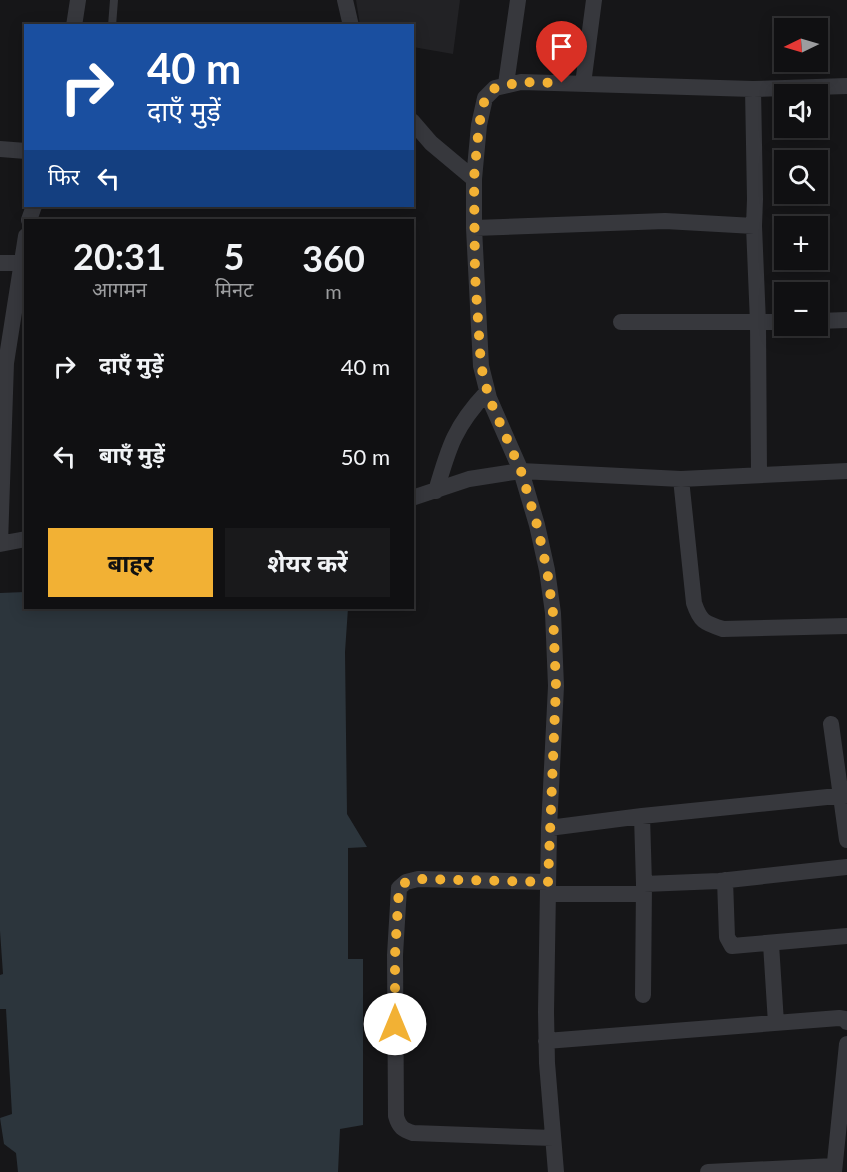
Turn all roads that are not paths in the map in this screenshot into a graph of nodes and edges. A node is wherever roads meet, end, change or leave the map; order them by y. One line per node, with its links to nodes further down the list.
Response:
1 (78, 0): 6 (street)
2 (114, 0): 7 (lane)
3 (345, 0): 8 (street)
4 (518, 0): 9 (street)
5 (594, 0): 10 (street)
6 (74, 24)
7 (112, 24)
8 (351, 24)
9 (506, 84): 10 (street); 16 (street)
10 (583, 84): 12 (street)
11 (847, 86): 12 (street)
12 (753, 89): 17 (street)
13 (414, 124): 16 (street)
14 (0, 149): 15 (street)
15 (24, 151)
16 (474, 178): 18 (street)
17 (754, 226): 18 (street); 26 (street)
18 (474, 228): 28 (street)
19 (24, 245): 21 (street)
20 (0, 262): 21 (street)
21 (20, 262): 27 (street)
22 (847, 320): 23 (street)
23 (828, 321)
24 (621, 322): 26 (street)
25 (774, 322): 26 (street)
26 (758, 323): 31 (street)
27 (5, 340): 36 (street)
28 (488, 392): 29 (street); 33 (street)
29 (521, 471): 32 (street); 33 (street); 41 (street)
30 (847, 471): 31 (street)
31 (759, 475): 32 (street)
32 (681, 479): 37 (street)
33 (436, 490): 34 (street)
34 (414, 497)
35 (24, 538): 36 (street)
36 (0, 544)
37 (847, 626)
38 (831, 724): 39 (street)
39 (844, 795): 40 (street); 42 (street)
40 (642, 816): 41 (street); 46 (street)
41 (549, 828): 45 (street)
42 (847, 840)
43 (847, 867): 44 (street)
44 (725, 880): 46 (street); 48 (street)
45 (548, 888): 46 (street); 52 (street); 54 (street)
46 (644, 889): 49 (street)
47 (847, 936): 48 (street)
48 (771, 944): 51 (street)
49 (643, 995)
50 (847, 1022): 51 (street)
51 (776, 1023): 52 (street)
52 (546, 1041): 54 (street)
53 (847, 1044): 55 (street)
54 (553, 1138): 56 (street)
55 (834, 1169): 57 (street)
56 (556, 1172)
57 (708, 1172)

